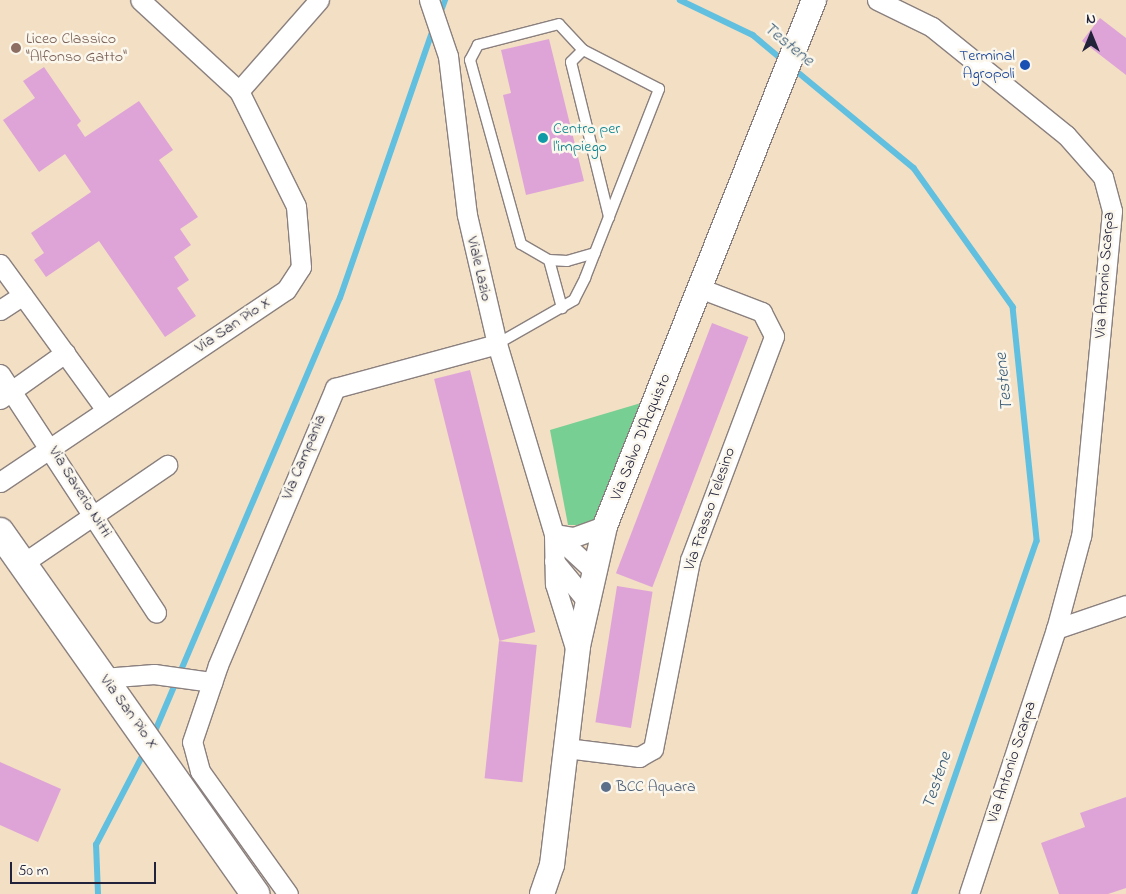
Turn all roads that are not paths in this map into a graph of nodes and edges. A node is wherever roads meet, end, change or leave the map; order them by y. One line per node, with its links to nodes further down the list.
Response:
1 (140, 0): 7 (street)
2 (319, 0): 7 (street)
3 (429, 0): 16 (street, Viale Lazio)
4 (878, 0): 34 (street, Via Antonio Scarpa)
5 (813, 2): 12 (street, Via Salvo D'Acquisto)
6 (583, 50): 8 (lane); 8 (lane); 10 (lane)
7 (239, 91): 20 (street, Via San Pio X)
8 (609, 217): 9 (lane)
9 (595, 253): 10 (lane); 14 (lane)
10 (550, 260): 14 (lane)
11 (0, 264): 13 (street)
12 (702, 289): 25 (street, Via Salvo D'Acquisto); 38 (street, Via Frasso Telesino)
13 (23, 295): 15 (street); 17 (street)
14 (562, 308): 16 (lane)
15 (0, 310)
16 (497, 344): 27 (street, Viale Lazio); 37 (street, Via Campania)
17 (65, 353): 19 (street); 20 (street)
18 (0, 374): 19 (street, Via Saverio Nitti)
19 (6, 395): 21 (street, Via Saverio Nitti)
20 (106, 410): 21 (street, Via San Pio X)
21 (52, 447): 23 (street, Via San Pio X); 24 (street, Via Saverio Nitti)
22 (167, 465): 24 (street)
23 (0, 482)
24 (94, 515): 29 (street); 33 (street, Via Saverio Nitti)
25 (605, 526): 27 (street); 30 (street, Via Salvo D'Acquisto)
26 (0, 532): 29 (main road, Via San Pio X)
27 (554, 534): 28 (street, Viale Lazio); 30 (street)
28 (554, 561): 31 (street); 35 (street, Viale Lazio)
29 (22, 564): 36 (main road, Via San Pio X)
30 (593, 570): 31 (street, Via Salvo D'Acquisto)
31 (586, 600): 35 (street, Via Salvo D'Acquisto)
32 (1126, 605): 34 (street)
33 (156, 612)
34 (1056, 629): 42 (street, Via Antonio Scarpa)
35 (577, 655): 38 (street, Via Salvo D'Acquisto)
36 (103, 678): 37 (street); 39 (main road, Via San Pio X)
37 (212, 682): 40 (street, Via Campania)
38 (566, 748): 41 (street, Via Salvo D'Acquisto)
39 (250, 892)
40 (288, 894)
41 (542, 894)
42 (969, 894)

